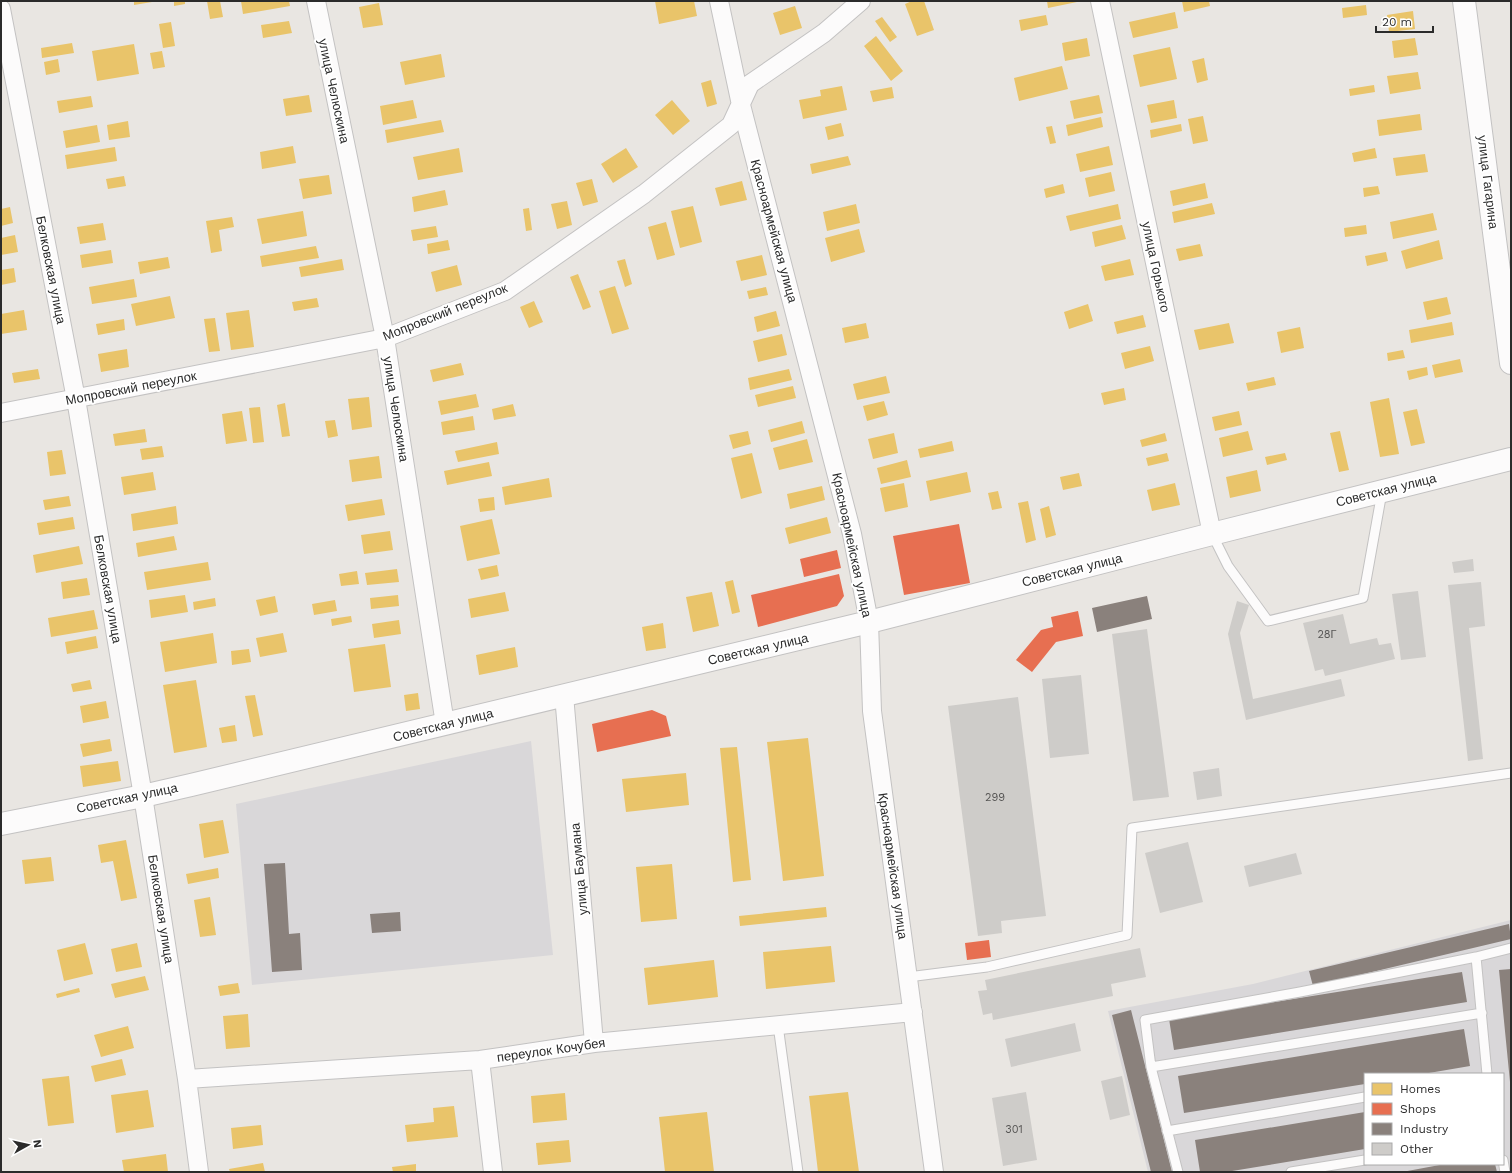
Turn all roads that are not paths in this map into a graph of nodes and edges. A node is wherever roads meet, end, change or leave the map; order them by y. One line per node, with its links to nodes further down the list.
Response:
1 (316, 1): 8 (street, улица Челюскина)
2 (719, 1): 7 (street, Красноармейская улица)
3 (861, 1): 7 (street, Мопровский переулок)
4 (1100, 1): 14 (street, улица Горького)
5 (1464, 1): 9 (street, улица Гагарина)
6 (1, 9): 10 (street, Белковская улица)
7 (741, 105): 8 (street, Мопровский переулок); 15 (street, Красноармейская улица)
8 (385, 338): 10 (street, Мопровский переулок); 17 (street, улица Челюскина)
9 (1511, 363)
10 (76, 399): 11 (street, Мопровский переулок); 19 (street, Белковская улица)
11 (1, 414)
12 (1511, 459): 13 (street, Советская улица)
13 (1382, 492): 14 (street, Советская улица); 14 (lane)
14 (1212, 534): 15 (street, Советская улица)
15 (869, 622): 16 (street, Советская улица); 23 (street, Красноармейская улица)
16 (564, 695): 17 (street, Советская улица); 27 (street, улица Баумана)
17 (445, 724): 19 (street, Советская улица)
18 (1511, 773): 23 (lane)
19 (144, 796): 20 (street, Советская улица); 31 (street, Белковская улица)
20 (1, 824)
21 (1511, 948): 22 (lane)
22 (1476, 958): 25 (lane); 29 (lane)
23 (908, 977): 24 (street, Красноармейская улица)
24 (913, 1012): 26 (street, переулок Кочубея); 38 (street, Красноармейская улица)
25 (1482, 1013): 29 (lane); 30 (lane)
26 (778, 1024): 27 (street, переулок Кочубея); 37 (lane)
27 (594, 1043): 28 (street, переулок Кочубея)
28 (480, 1060): 31 (street, переулок Кочубея); 36 (street)
29 (1151, 1067): 33 (lane)
30 (1487, 1073)
31 (187, 1079): 35 (street, Белковская улица)
32 (1364, 1097): 33 (lane)
33 (1167, 1131): 39 (lane)
34 (1364, 1160): 40 (lane)
35 (199, 1172)
36 (493, 1172)
37 (798, 1172)
38 (934, 1172)
39 (1178, 1172)
40 (1291, 1172)

